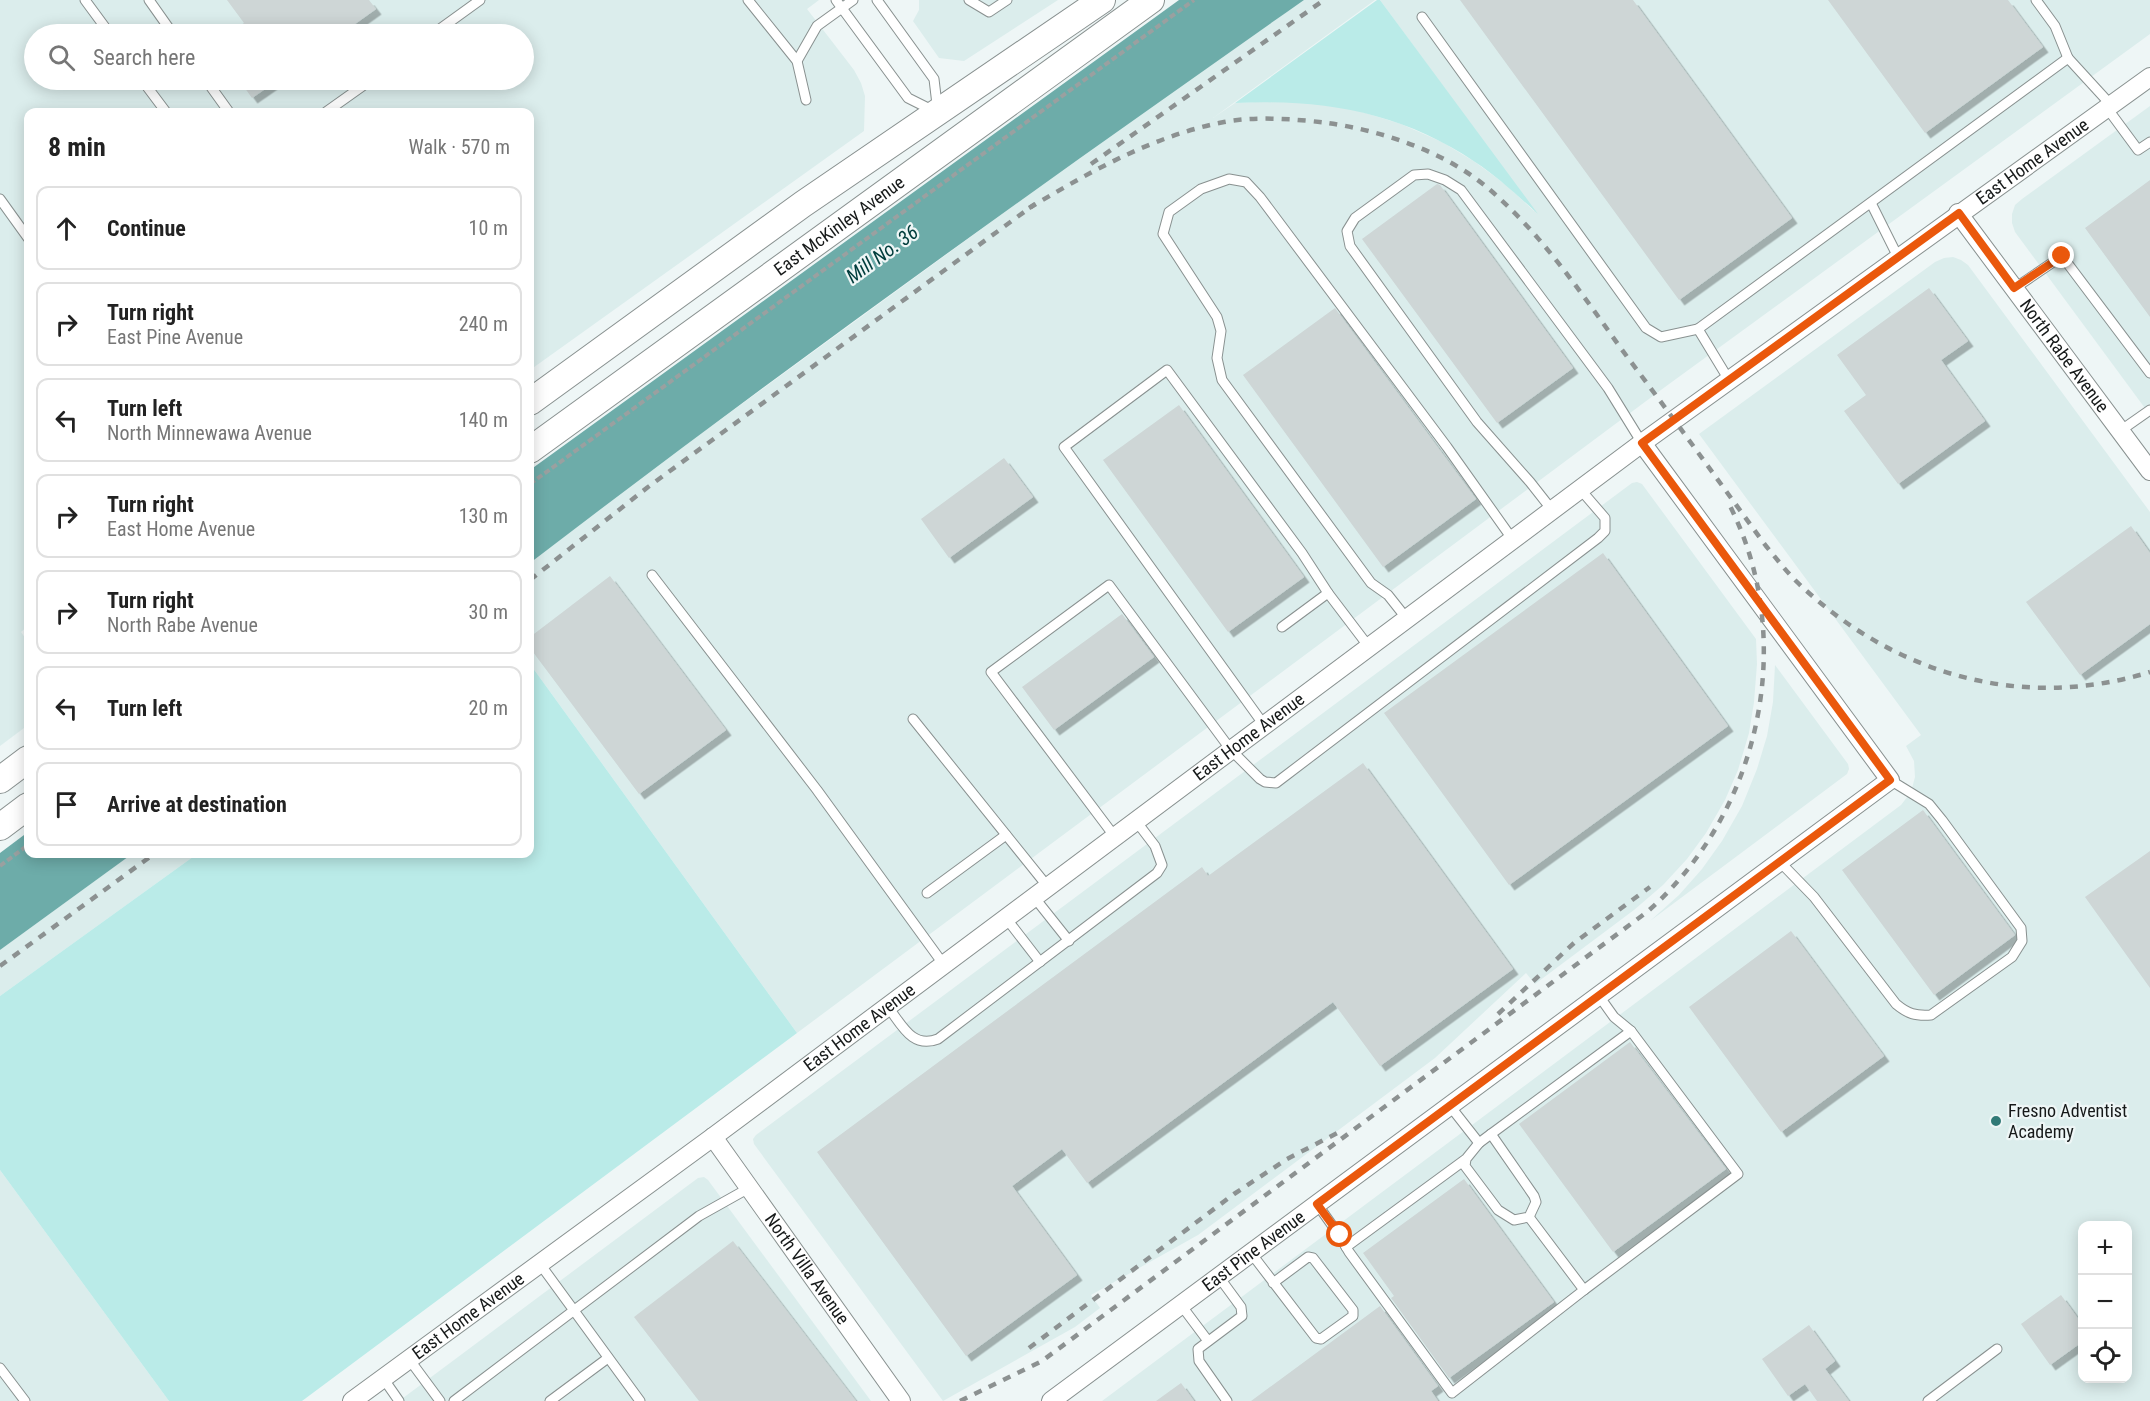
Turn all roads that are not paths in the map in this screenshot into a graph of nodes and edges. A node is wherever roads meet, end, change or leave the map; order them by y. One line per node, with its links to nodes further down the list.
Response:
1 (85, 0): 14 (lane)
2 (149, 0): 15 (lane)
3 (480, 0): 16 (lane)
4 (748, 0): 18 (lane)
5 (853, 0): 12 (lane)
6 (877, 0): 28 (lane)
7 (969, 0): 8 (lane)
8 (1007, 0)
9 (1102, 0): 28 (main road, East McKinley Avenue)
10 (1151, 0): 29 (main road, East McKinley Avenue)
11 (2036, 0): 17 (lane)
12 (839, 4): 18 (lane); 28 (lane)
13 (1422, 17): 38 (lane)
14 (103, 24)
15 (167, 24)
16 (447, 24)
17 (2068, 58): 24 (lane); 32 (lane)
18 (797, 61): 23 (lane)
19 (2150, 77): 24 (street, East Home Avenue)
20 (150, 90): 25 (lane)
21 (213, 90): 26 (lane)
22 (357, 90): 27 (lane)
23 (806, 100)
24 (2109, 106): 30 (lane); 34 (street, East Home Avenue)
25 (163, 108)
26 (226, 108)
27 (332, 108)
28 (938, 113): 29 (main road); 33 (main road, East McKinley Avenue)
29 (957, 141): 42 (main road, East McKinley Avenue)
30 (2150, 142)
31 (0, 200): 35 (lane)
32 (1871, 203): 36 (lane); 38 (lane)
33 (804, 204): 41 (main road, East McKinley Avenue); 42 (main road)
34 (1959, 213): 36 (street, East Home Avenue); 37 (street, North Rabe Avenue)
35 (24, 233)
36 (1898, 257): 40 (street, East Home Avenue)
37 (2014, 288): 39 (lane); 45 (street, North Rabe Avenue)
38 (1698, 329): 40 (lane)
39 (2150, 373)
40 (1729, 380): 46 (street, East Home Avenue)
41 (535, 398): 44 (main road)
42 (588, 407): 47 (main road, East McKinley Avenue)
43 (2150, 410): 45 (lane)
44 (534, 416)
45 (2120, 431): 48 (street, North Rabe Avenue)
46 (1642, 443): 49 (street, East Home Avenue); 50 (lane); 62 (street)
47 (534, 447)
48 (2150, 471)
49 (1580, 489): 50 (street, East Home Avenue); 59 (lane)
50 (1552, 510): 51 (street, East Home Avenue)
51 (1513, 540): 54 (street, East Home Avenue); 54 (lane)
52 (652, 574): 74 (lane)
53 (1328, 593): 55 (lane); 56 (lane); 58 (lane)
54 (1407, 619): 56 (street, East Home Avenue)
55 (1282, 627)
56 (1369, 647): 58 (street, East Home Avenue)
57 (913, 719): 66 (lane)
58 (1264, 725): 59 (street, East Home Avenue)
59 (1231, 750): 64 (street, East Home Avenue); 67 (lane)
60 (24, 762): 61 (main road)
61 (0, 780)
62 (1890, 780): 68 (street, East Pine Avenue); 68 (lane)
63 (24, 809): 65 (main road)
64 (1136, 821): 67 (street, East Home Avenue); 72 (lane)
65 (0, 826)
66 (1006, 835): 69 (lane); 70 (lane)
67 (1115, 837): 69 (street, East Home Avenue)
68 (1780, 862): 75 (street, East Pine Avenue)
69 (1041, 892): 71 (street, East Home Avenue); 72 (lane)
70 (927, 893)
71 (1006, 918): 73 (lane); 74 (street, East Home Avenue)
72 (1069, 941): 73 (lane)
73 (1040, 962): 76 (lane)
74 (944, 965): 76 (street, East Home Avenue)
75 (1599, 996): 77 (lane); 78 (street, East Pine Avenue)
76 (888, 1007): 80 (street, East Home Avenue)
77 (1631, 1031): 79 (lane); 91 (lane)
78 (1450, 1106): 81 (lane); 84 (street, East Pine Avenue)
79 (1491, 1134): 81 (lane); 85 (lane)
80 (713, 1137): 83 (street, North Villa Avenue); 88 (street, East Home Avenue)
81 (1479, 1143): 82 (lane)
82 (1466, 1160): 85 (lane); 86 (lane)
83 (749, 1188): 93 (lane); 107 (street, North Villa Avenue)
84 (1317, 1204): 86 (lane); 87 (street, East Pine Avenue)
85 (1529, 1217): 91 (lane)
86 (1346, 1247): 91 (lane)
87 (1251, 1253): 89 (street, East Pine Avenue); 90 (lane)
88 (540, 1264): 93 (lane); 97 (street, East Home Avenue)
89 (1219, 1277): 92 (street, East Pine Avenue); 94 (lane)
90 (1273, 1283): 90 (lane)
91 (1584, 1290)
92 (1181, 1305): 94 (lane); 108 (street, East Pine Avenue)
93 (574, 1311): 96 (lane); 104 (lane)
94 (1208, 1341): 109 (lane)
95 (1997, 1349): 110 (lane)
96 (608, 1358): 105 (lane); 106 (lane)
97 (409, 1359): 99 (street, East Home Avenue); 103 (lane)
98 (0, 1368): 100 (lane)
99 (383, 1378): 101 (street, East Home Avenue); 102 (lane)
100 (25, 1401)
101 (352, 1401)
102 (399, 1401)
103 (440, 1401)
104 (454, 1401)
105 (550, 1401)
106 (640, 1401)
107 (901, 1401)
108 (1051, 1401)
109 (1227, 1401)
110 (1928, 1401)

